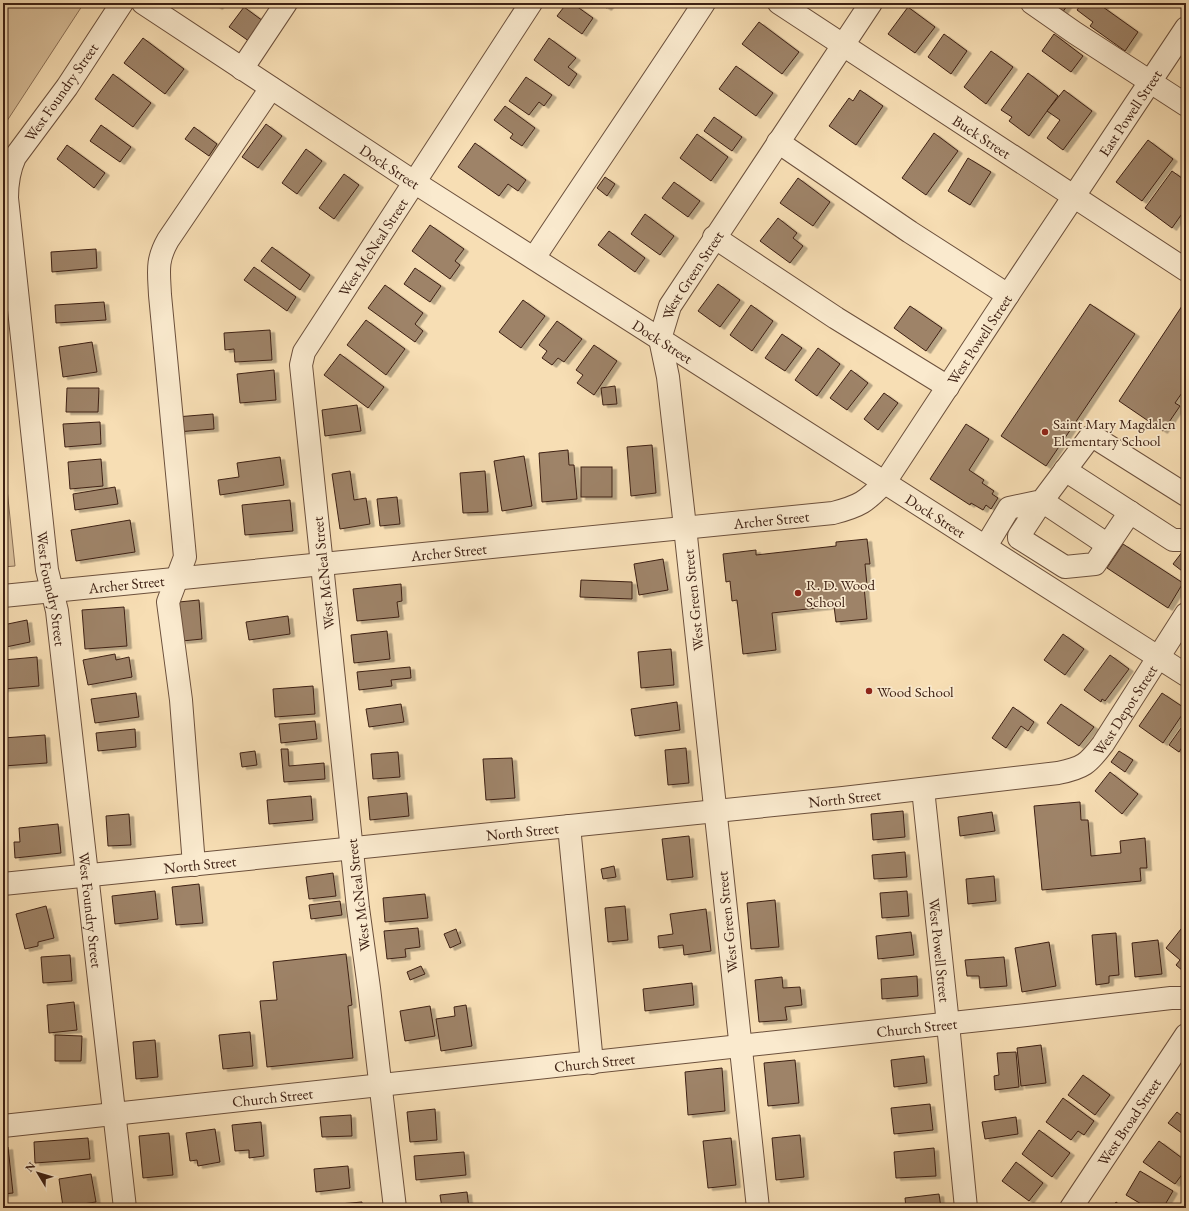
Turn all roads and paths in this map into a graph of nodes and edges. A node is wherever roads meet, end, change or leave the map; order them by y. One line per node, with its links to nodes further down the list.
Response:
1 (122, 3): 35 (street, West Foundry Street)
2 (143, 3): 11 (street, Dock Street)
3 (286, 3): 11 (street)
4 (531, 3): 16 (street, West McNeal Street)
5 (704, 3): 19 (street)
6 (779, 3): 10 (street, Buck Street)
7 (871, 3): 10 (street, West Green Street)
8 (1032, 3): 12 (street)
9 (1186, 28): 12 (street, East Powell Street)
10 (843, 45): 15 (street, West Green Street); 17 (street, Buck Street)
11 (242, 69): 13 (street, Dock Street)
12 (1150, 82): 14 (street); 17 (street, East Powell Street)
13 (272, 88): 16 (street, Dock Street); 34 (street)
14 (1186, 106)
15 (778, 142): 18 (street, West Green Street); 21 (street)
16 (414, 182): 19 (street, Dock Street); 33 (street, West McNeal Street)
17 (1073, 197): 20 (street, Buck Street); 21 (street, West Powell Street)
18 (714, 238): 22 (street, West Green Street); 23 (street)
19 (534, 258): 22 (street, Dock Street)
20 (1186, 270)
21 (1008, 295): 23 (street, West Powell Street)
22 (660, 339): 25 (street, Dock Street); 29 (street, West Green Street)
23 (948, 387): 25 (street, West Powell Street)
24 (1065, 470): 26 (street); 27 (street); 28 (street)
25 (885, 482): 29 (street, Archer Street); 32 (street, Dock Street)
26 (1186, 495)
27 (1042, 501): 31 (street); 31 (street); 32 (street)
28 (1130, 512): 30 (street); 31 (street)
29 (685, 527): 33 (street, Archer Street); 42 (street, West Green Street)
30 (1186, 540)
31 (1108, 545)
32 (986, 546): 38 (street, Dock Street)
33 (323, 564): 34 (street, Archer Street); 44 (street, West McNeal Street)
34 (177, 579): 35 (street, Archer Street); 45 (street)
35 (52, 591): 36 (street, Archer Street); 46 (street, West Foundry Street)
36 (3, 596)
37 (1186, 614): 38 (street, West Depot Street)
38 (1159, 656): 39 (street, Dock Street); 40 (street, West Depot Street)
39 (1186, 675)
40 (1042, 775): 41 (street, North Street)
41 (923, 789): 42 (street, North Street); 49 (street, West Powell Street)
42 (716, 811): 43 (street, North Street); 51 (street, West Green Street)
43 (568, 826): 44 (street, North Street); 52 (street)
44 (352, 848): 45 (street, North Street); 53 (street, West McNeal Street)
45 (194, 865): 46 (street, North Street)
46 (87, 875): 47 (street, North Street); 54 (street, West Foundry Street)
47 (3, 884)
48 (1186, 998): 49 (street, Church Street)
49 (948, 1024): 51 (street, Church Street); 59 (street, West Powell Street)
50 (1186, 1035): 60 (street, West Broad Street)
51 (740, 1047): 52 (street, Church Street); 58 (street, West Green Street)
52 (592, 1063): 53 (street, Church Street)
53 (380, 1086): 54 (street, Church Street); 57 (street, West McNeal Street)
54 (115, 1114): 55 (street, Church Street); 56 (street, West Foundry Street)
55 (3, 1126)
56 (125, 1208)
57 (395, 1208)
58 (758, 1208)
59 (966, 1208)
60 (1071, 1208)

